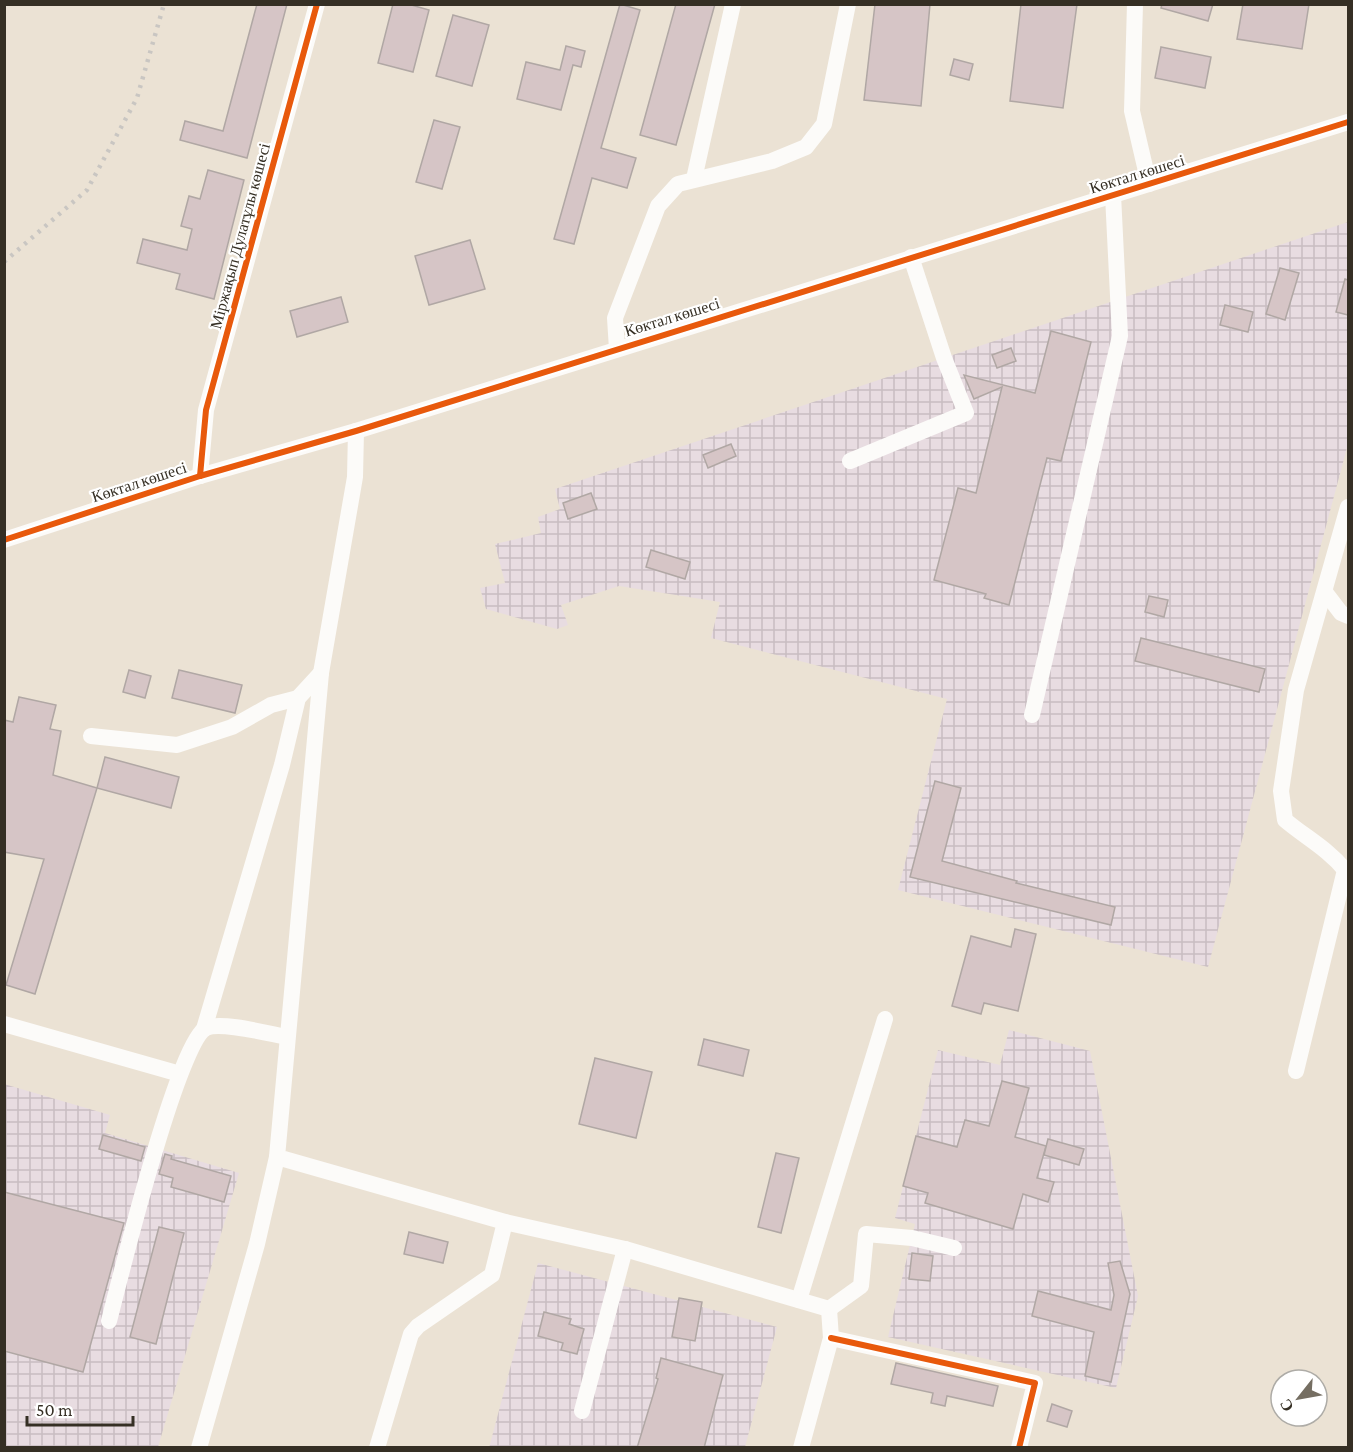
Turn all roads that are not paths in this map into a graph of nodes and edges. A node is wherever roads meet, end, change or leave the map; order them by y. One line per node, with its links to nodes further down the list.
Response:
1 (317, 4): 13 (street, Міржақып Дулатұлы көшесі)
2 (733, 4): 6 (street)
3 (848, 4): 6 (street)
4 (1135, 4): 7 (street)
5 (1348, 122): 7 (street, Көктал көшесі)
6 (694, 179): 10 (street)
7 (1149, 184): 8 (street, Көктал көшесі)
8 (1113, 195): 9 (street, Көктал көшесі); 20 (street)
9 (911, 257): 10 (street, Көктал көшесі); 12 (street)
10 (616, 349): 11 (street, Көктал көшесі)
11 (356, 431): 13 (street, Көктал көшесі); 18 (street)
12 (850, 461)
13 (200, 476): 15 (street, Көктал көшесі)
14 (1348, 507): 16 (street)
15 (4, 540)
16 (1325, 592): 17 (street); 26 (street)
17 (1348, 616)
18 (321, 673): 19 (street); 25 (street)
19 (298, 698): 21 (street); 24 (street)
20 (1032, 715)
21 (91, 736)
22 (885, 1018): 32 (street)
23 (4, 1024): 27 (street)
24 (204, 1029): 25 (street); 27 (street)
25 (287, 1037): 28 (street)
26 (1296, 1071)
27 (180, 1074): 34 (street)
28 (277, 1157): 29 (street); 37 (street)
29 (505, 1222): 31 (street); 38 (street)
30 (954, 1248): 33 (street)
31 (625, 1249): 32 (street); 36 (street)
32 (799, 1300): 33 (street)
33 (829, 1309): 35 (street)
34 (109, 1321)
35 (831, 1338): 39 (street); 40 (street)
36 (582, 1411)
37 (199, 1448)
38 (377, 1448)
39 (801, 1448)
40 (1019, 1448)

